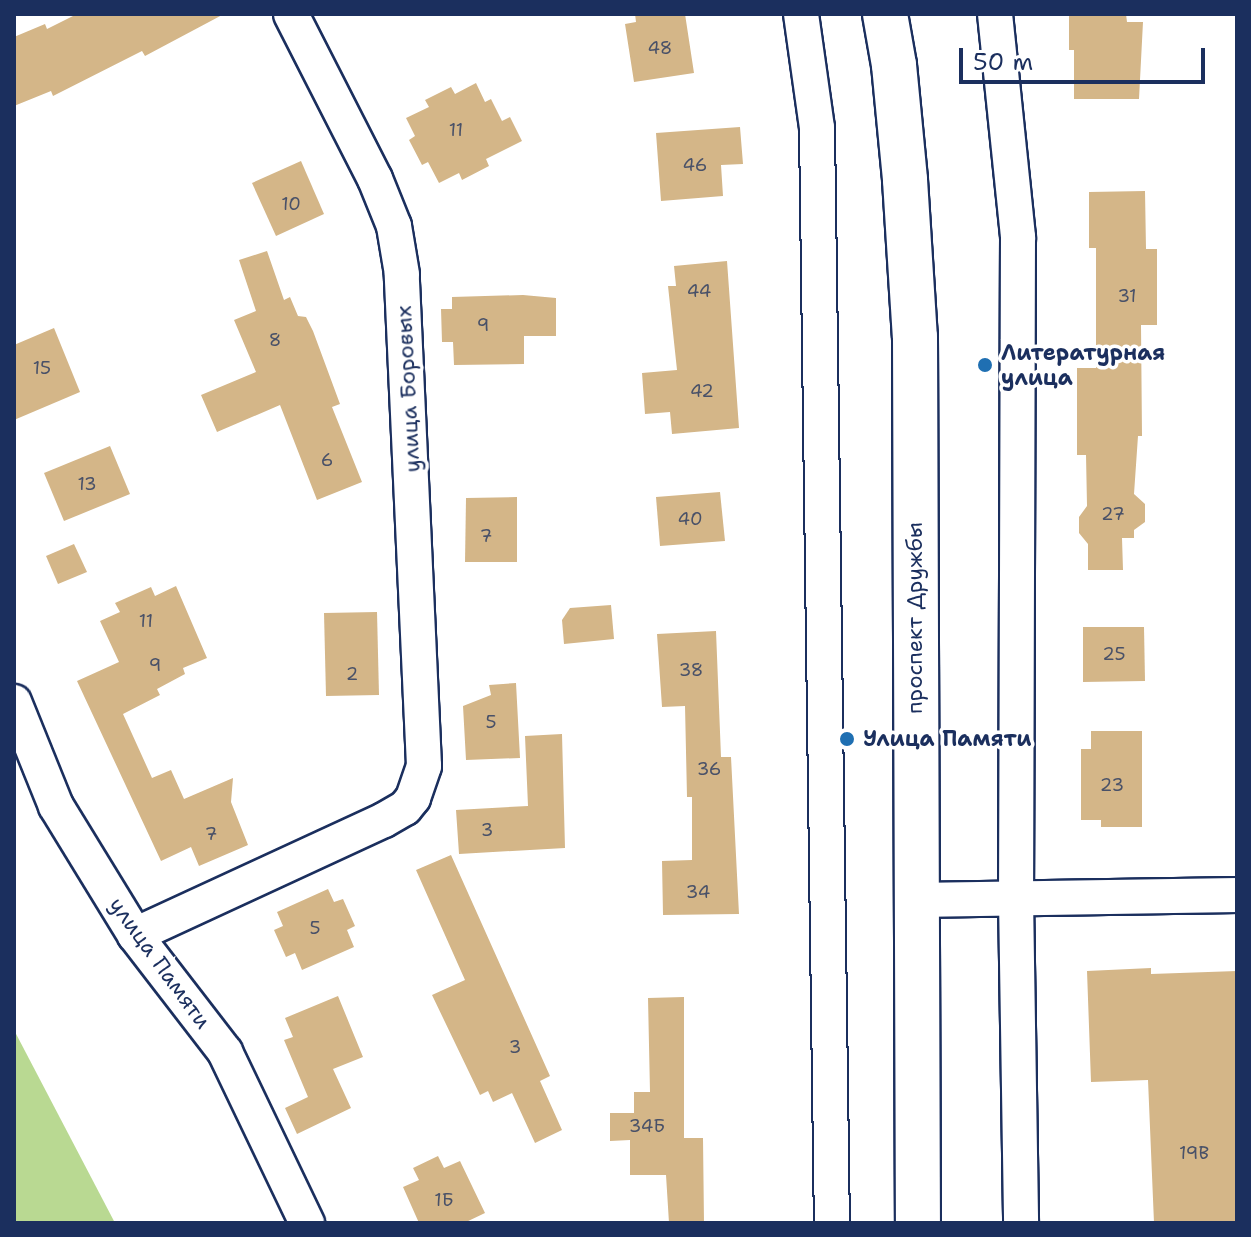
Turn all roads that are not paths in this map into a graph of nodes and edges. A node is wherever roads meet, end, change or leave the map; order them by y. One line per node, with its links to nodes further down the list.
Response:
1 (291, 14): 9 (street, улица Боровых)
2 (801, 14): 11 (street)
3 (885, 14): 8 (main road, проспект Дружбы)
4 (995, 14): 7 (street)
5 (14, 702): 9 (street, улица Памяти)
6 (1237, 895): 7 (street)
7 (1016, 898): 8 (street); 13 (street)
8 (916, 900): 12 (main road, проспект Дружбы)
9 (135, 935): 10 (street, улица Памяти)
10 (307, 1223)
11 (832, 1223)
12 (918, 1223)
13 (1021, 1223)

